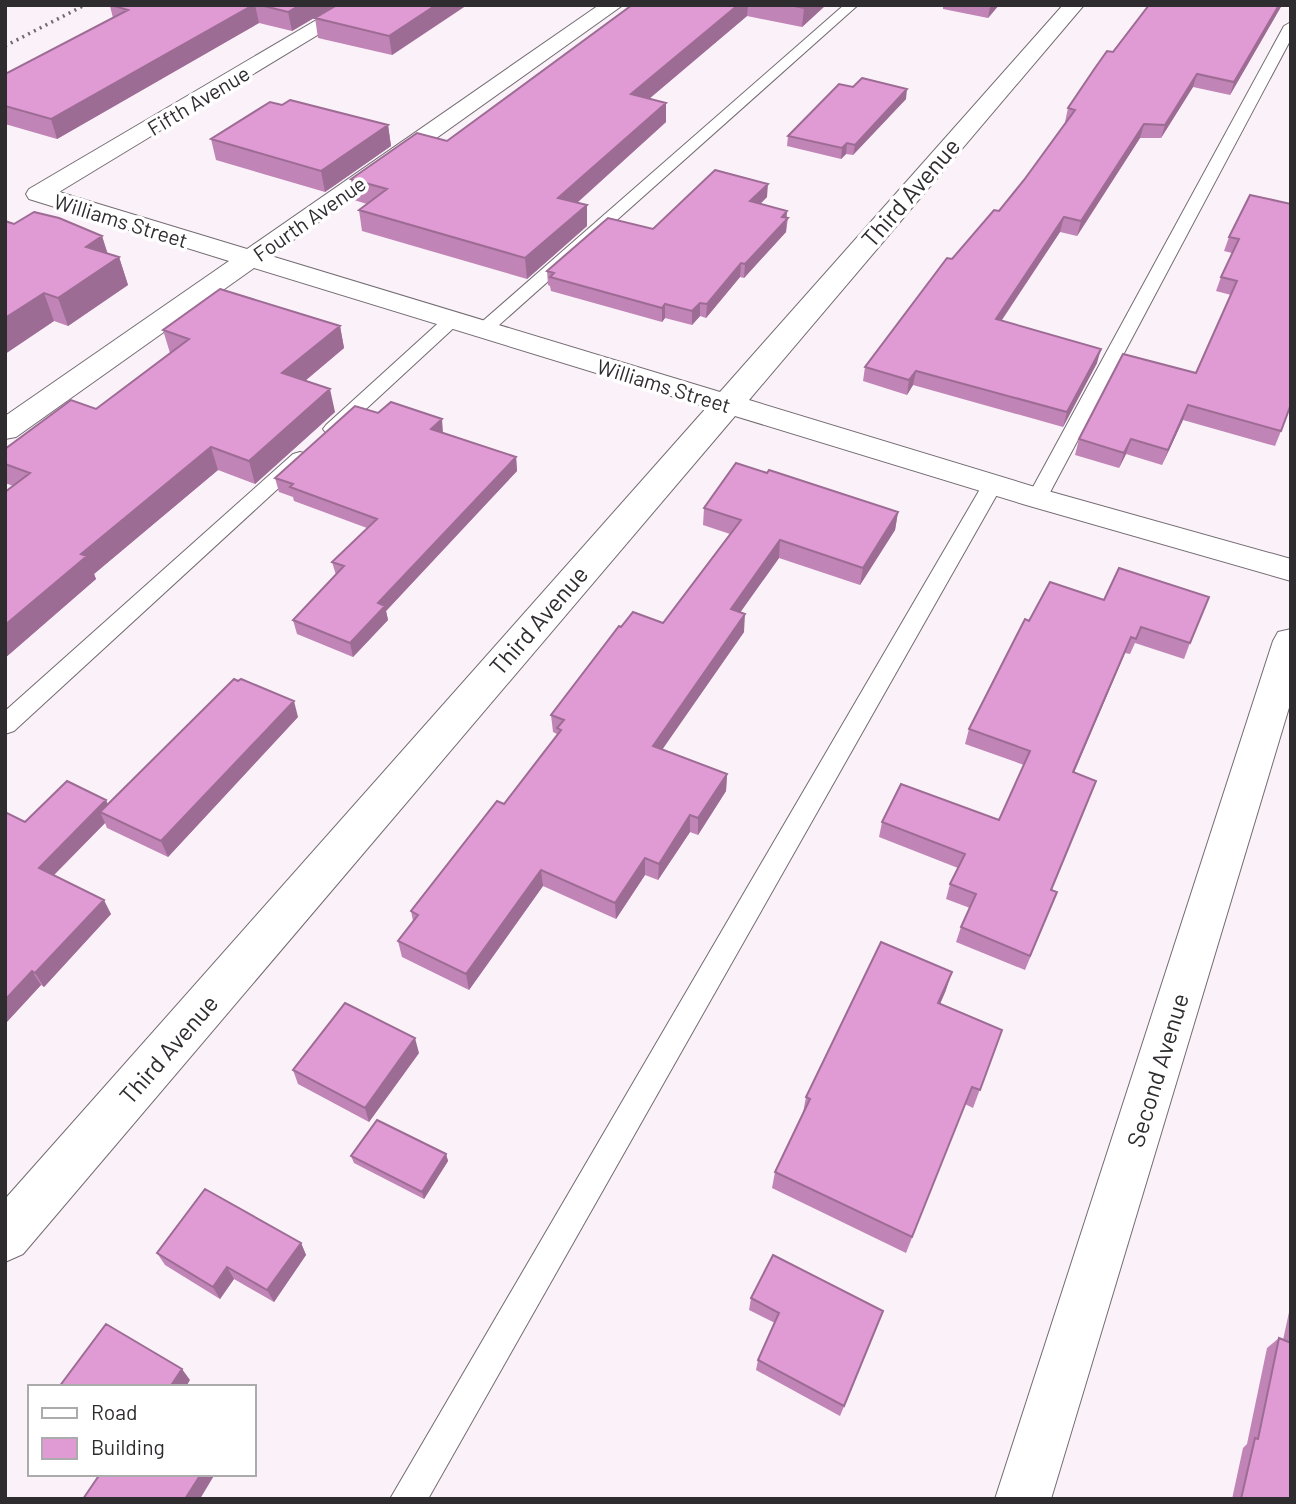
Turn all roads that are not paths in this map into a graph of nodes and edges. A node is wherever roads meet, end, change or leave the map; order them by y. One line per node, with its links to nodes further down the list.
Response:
1 (358, 5): 6 (street, Fifth Avenue)
2 (613, 5): 7 (street, Fourth Avenue)
3 (852, 5): 9 (lane)
4 (1074, 5): 10 (street, Third Avenue)
5 (1291, 26): 13 (lane)
6 (38, 194): 7 (street, Williams Street)
7 (250, 259): 8 (street, Williams Street); 11 (street, Fourth Avenue)
8 (452, 320): 9 (street, Williams Street); 16 (lane)
9 (483, 330): 10 (street, Williams Street)
10 (726, 404): 12 (street, Williams Street); 17 (street, Third Avenue)
11 (5, 430)
12 (993, 484): 13 (street, Williams Street); 18 (lane)
13 (1037, 498): 14 (street, Williams Street)
14 (1291, 570)
15 (1291, 641): 19 (street, Second Avenue)
16 (5, 725)
17 (5, 1237)
18 (408, 1499)
19 (1023, 1499)

